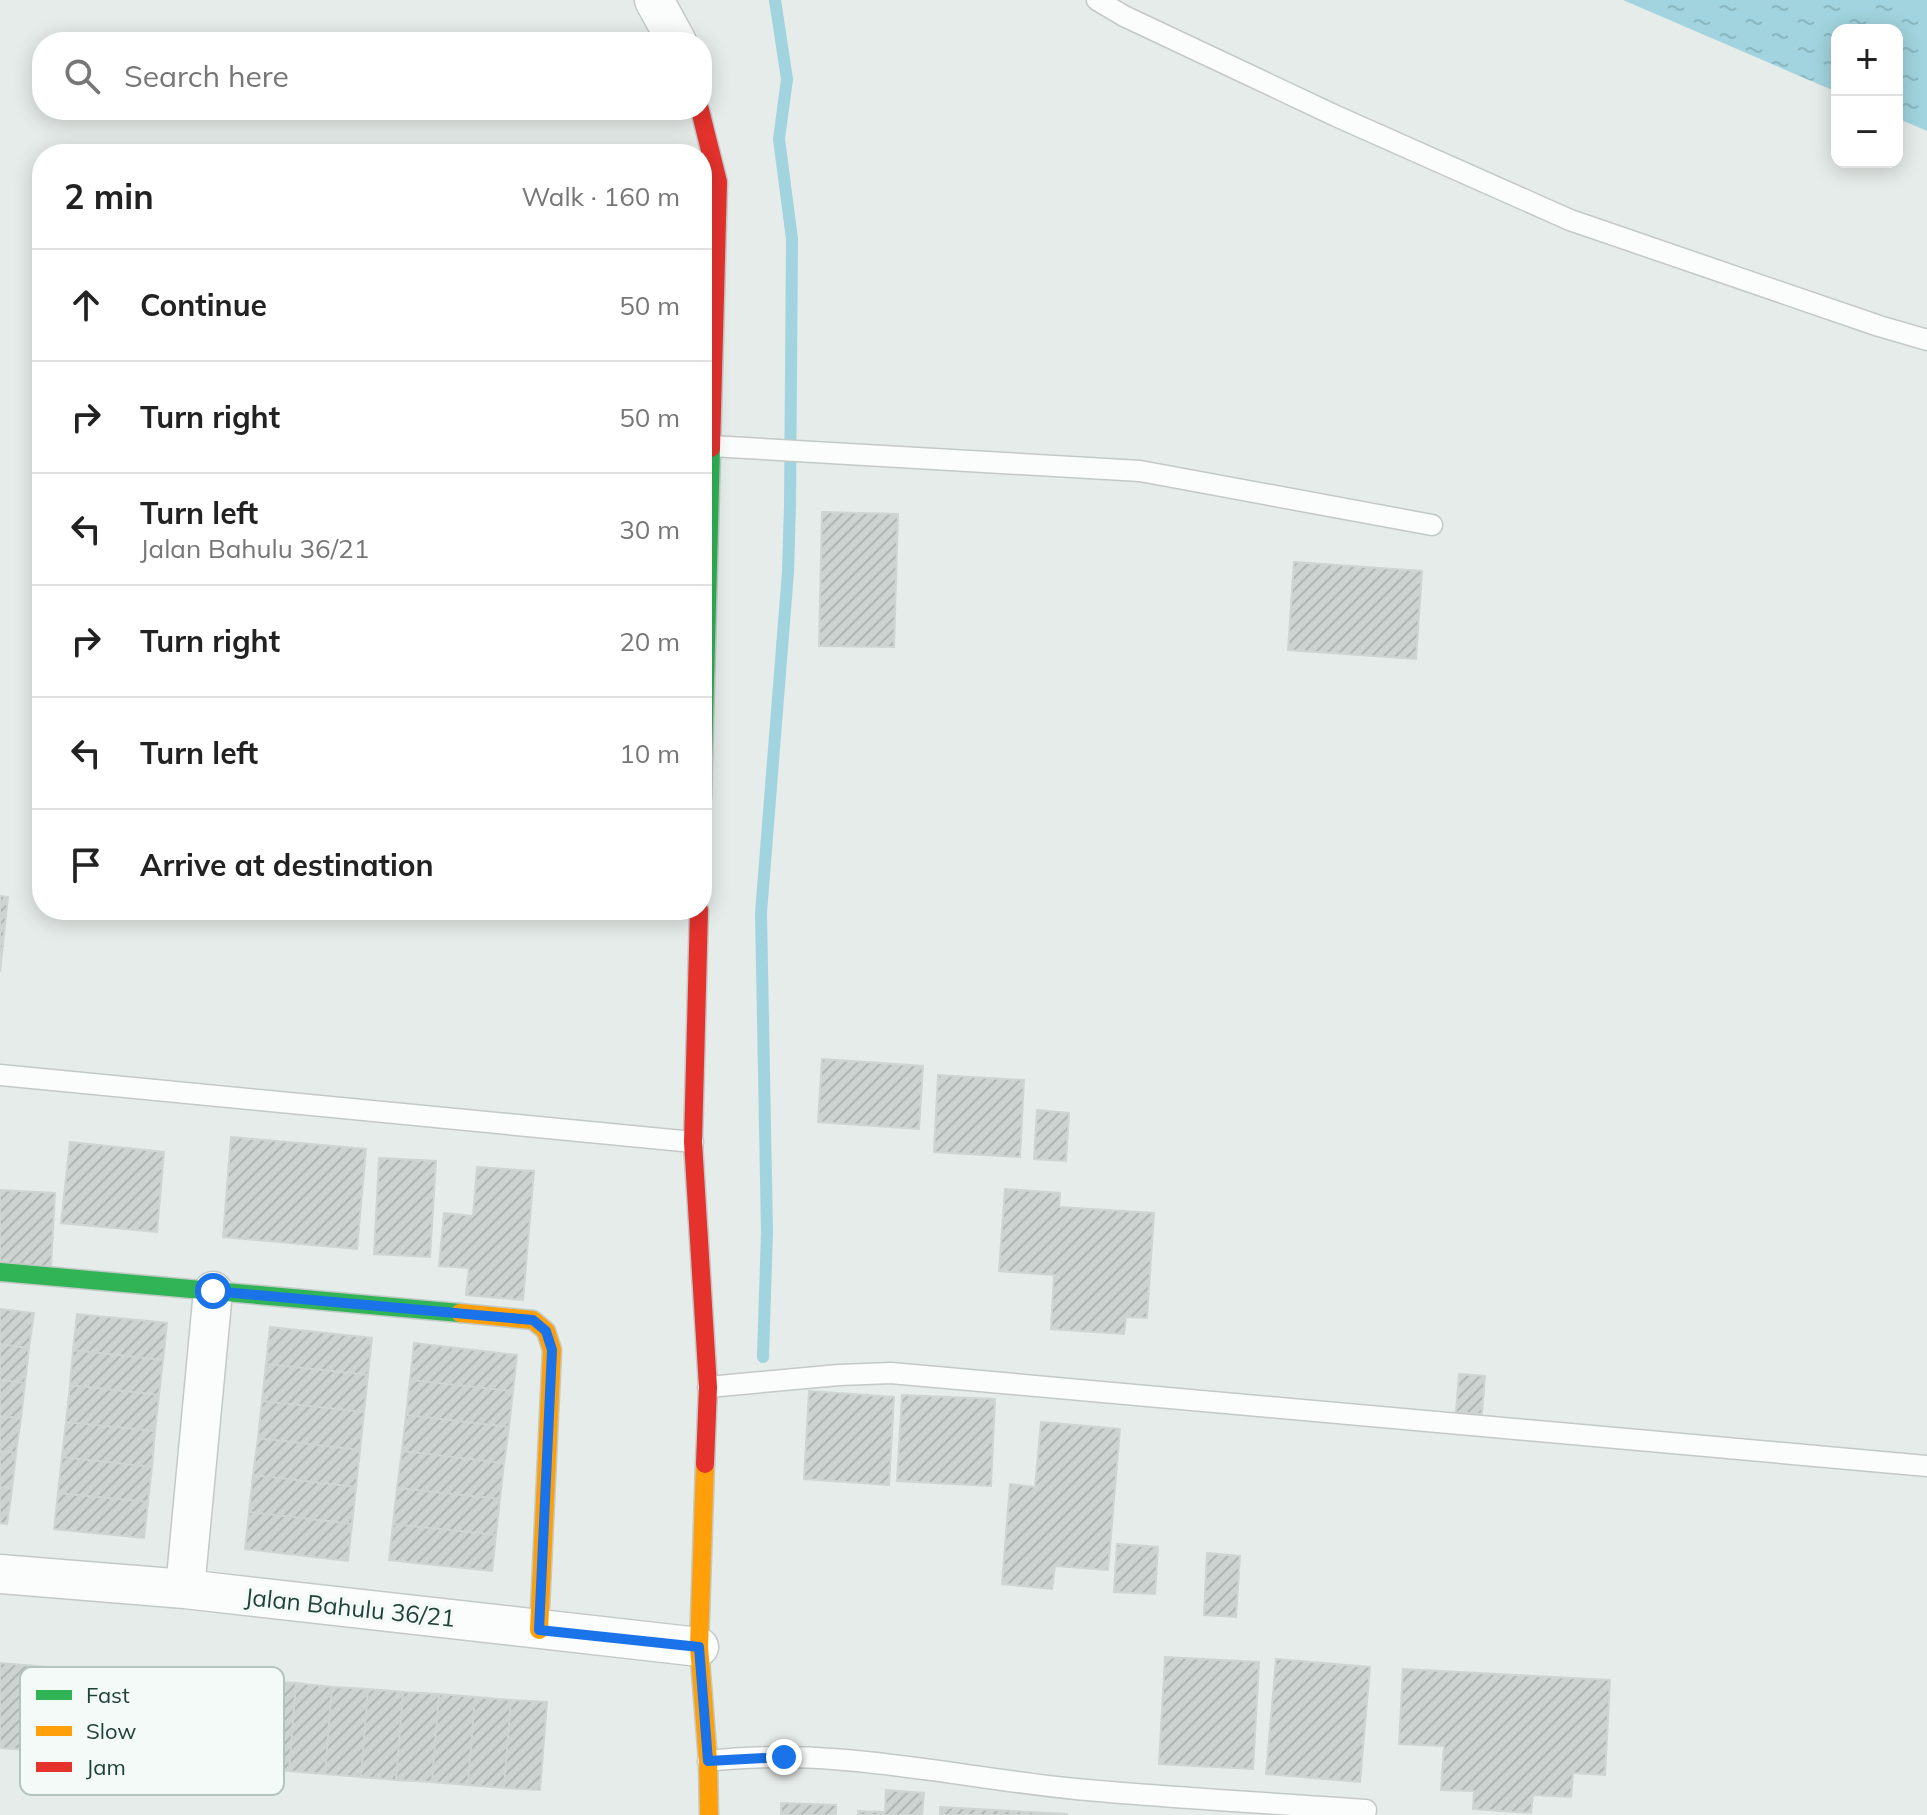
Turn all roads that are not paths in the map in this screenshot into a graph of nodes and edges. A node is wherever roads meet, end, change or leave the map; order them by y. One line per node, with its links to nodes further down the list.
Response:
1 (654, 0): 3 (street)
2 (1097, 0): 7 (lane)
3 (672, 32)
4 (702, 120): 5 (street)
5 (708, 144)
6 (712, 158): 8 (street)
7 (1927, 340)
8 (712, 408)
9 (712, 446): 10 (lane)
10 (1432, 525)
11 (699, 920): 13 (street)
12 (0, 1075): 13 (lane)
13 (693, 1142): 16 (street)
14 (0, 1272): 15 (street)
15 (213, 1291): 19 (street); 20 (street)
16 (708, 1387): 17 (lane); 21 (street)
17 (1927, 1466)
18 (0, 1574): 19 (street, Jalan Bahulu 36/21)
19 (185, 1589): 20 (street, Jalan Bahulu 36/21)
20 (539, 1630): 21 (street, Jalan Bahulu 36/21)
21 (699, 1647): 22 (street)
22 (708, 1761): 23 (lane); 24 (street)
23 (1366, 1810)
24 (709, 1815)

